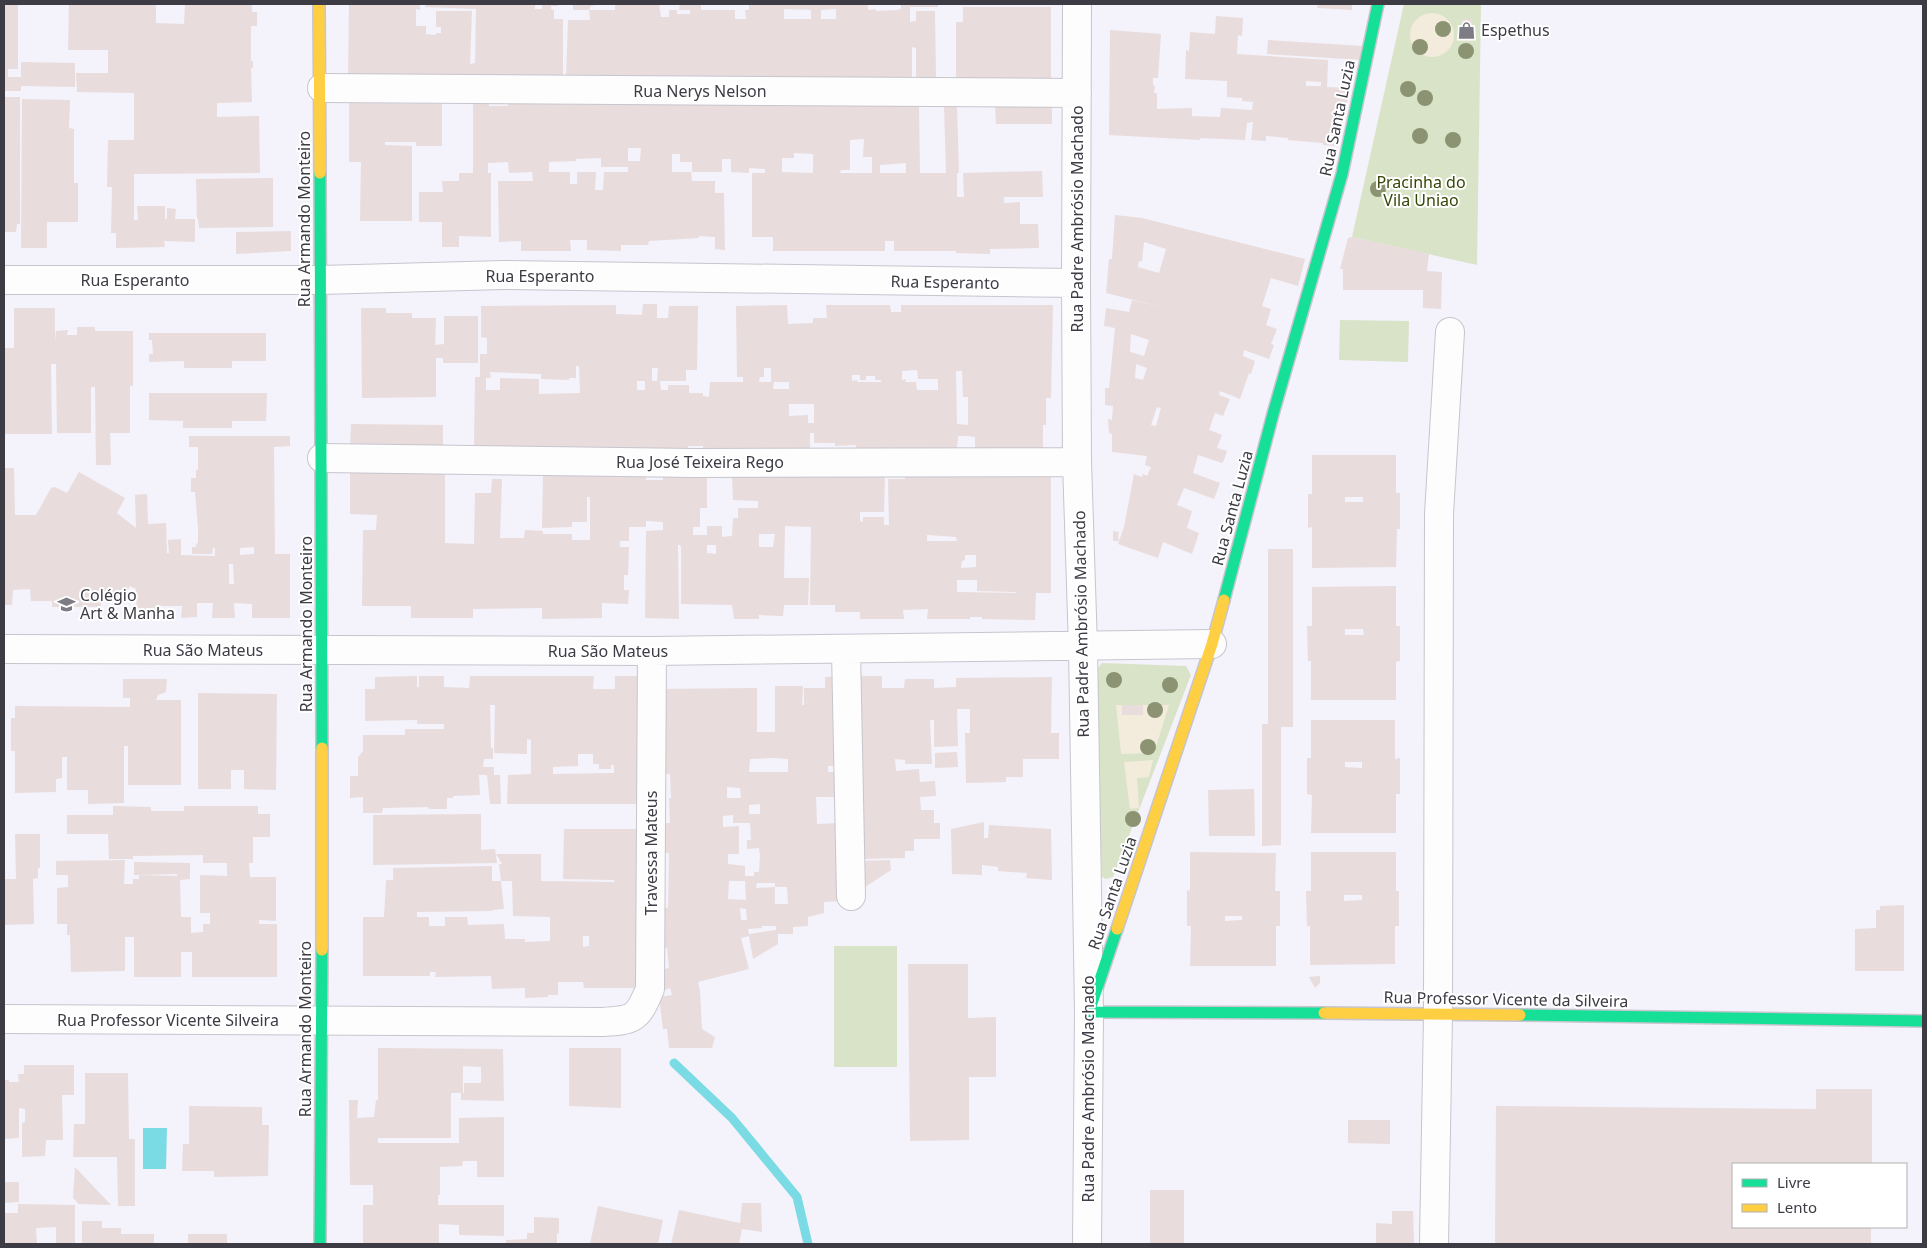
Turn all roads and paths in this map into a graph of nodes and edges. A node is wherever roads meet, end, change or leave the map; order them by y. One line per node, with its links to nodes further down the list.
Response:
1 (319, 4): 4 (street, Rua Armando Monteiro)
2 (1077, 4): 5 (street, Rua Padre Ambrósio Machado)
3 (1378, 4): 12 (street, Rua Santa Luzia)
4 (322, 88): 5 (street, Rua Nerys Nelson); 7 (street, Rua Armando Monteiro)
5 (1078, 93): 8 (street, Rua Padre Ambrósio Machado)
6 (4, 280): 7 (street, Rua Esperanto)
7 (320, 280): 8 (street, Rua Esperanto); 10 (street, Rua Armando Monteiro)
8 (1076, 283): 11 (street, Rua Padre Ambrósio Machado)
9 (1450, 332): 20 (street)
10 (322, 458): 11 (street, Rua José Teixeira Rego); 16 (street, Rua Armando Monteiro)
11 (1077, 462): 13 (street, Rua Padre Ambrósio Machado)
12 (1212, 644): 13 (street, Rua São Mateus); 19 (street, Rua Santa Luzia)
13 (1083, 647): 15 (street, Rua São Mateus); 19 (street, Rua Padre Ambrósio Machado)
14 (4, 649): 16 (street, Rua São Mateus)
15 (846, 650): 17 (street, Rua São Mateus); 18 (street)
16 (323, 651): 17 (street, Rua São Mateus); 22 (street, Rua Armando Monteiro)
17 (652, 651): 24 (street, Travessa Mateus)
18 (851, 896)
19 (1089, 1012): 20 (street, Rua Professor Vicente da Silveira); 26 (street, Rua Padre Ambrósio Machado)
20 (1438, 1014): 23 (street, Rua Professor Vicente da Silveira); 27 (street)
21 (4, 1019): 22 (street, Rua Professor Vicente Silveira)
22 (322, 1021): 24 (street, Rua Professor Vicente Silveira); 25 (street, Rua Armando Monteiro)
23 (1923, 1021)
24 (602, 1022)
25 (320, 1244)
26 (1087, 1244)
27 (1434, 1244)

